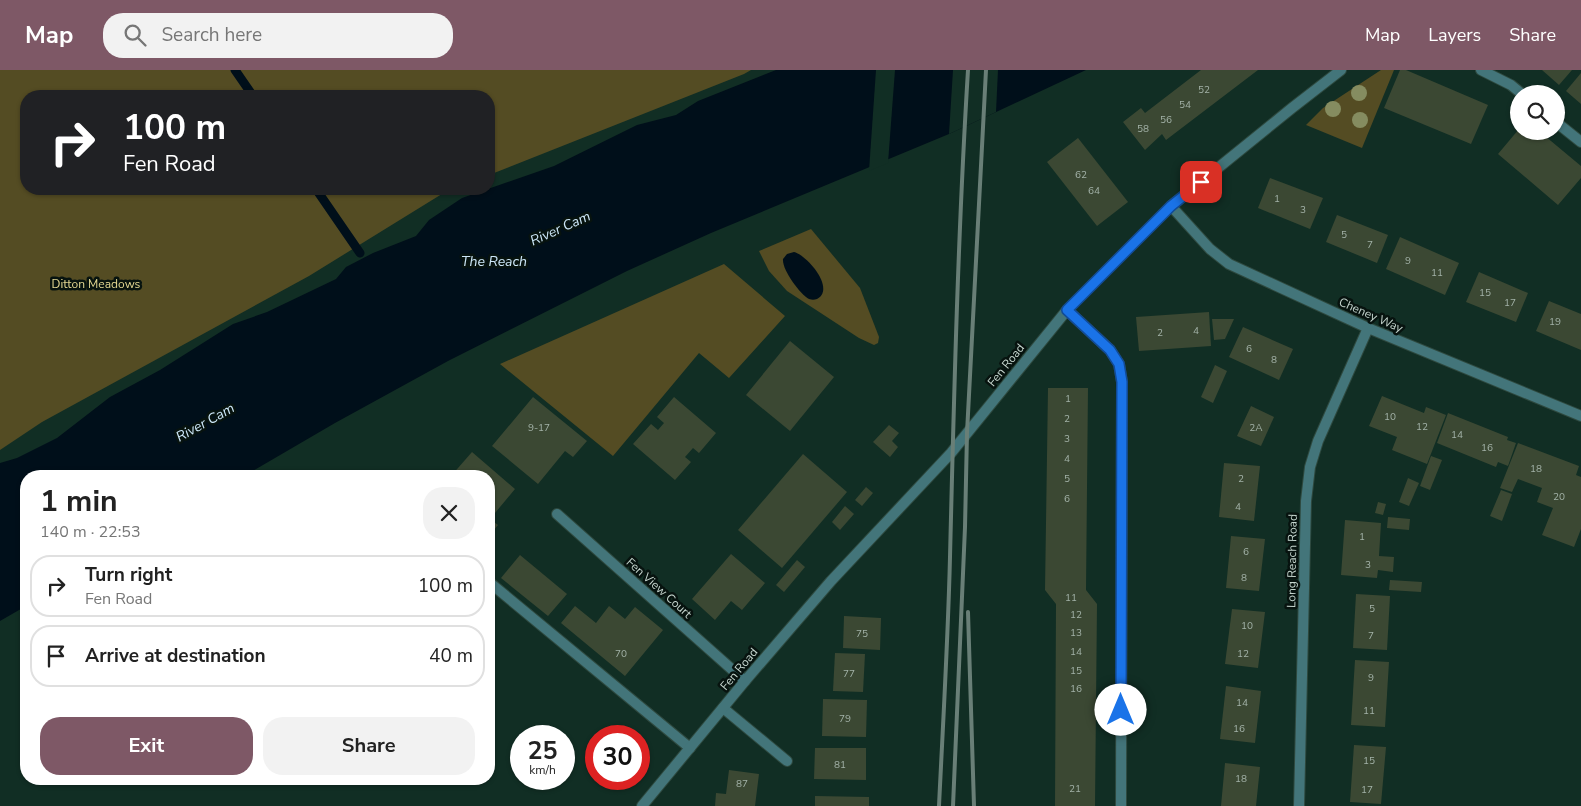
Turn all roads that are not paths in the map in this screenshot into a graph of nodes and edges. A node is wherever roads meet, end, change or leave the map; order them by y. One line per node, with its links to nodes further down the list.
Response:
1 (1341, 70): 6 (street, Fen Road)
2 (1481, 70): 3 (street)
3 (1512, 85)
4 (1565, 129): 5 (street)
5 (1581, 142)
6 (1171, 206): 7 (street, Fen Road); 8 (street, Cheney Way)
7 (1067, 310): 12 (street, Fen Road); 17 (street)
8 (1368, 328): 9 (street, Cheney Way); 18 (street, Long Reach Road)
9 (1581, 416)
10 (557, 514): 12 (street, Fen View Court)
11 (495, 587): 14 (street)
12 (745, 681): 13 (street, Fen Road)
13 (723, 708): 14 (street, Fen Road); 15 (street, Fen Road)
14 (690, 748): 16 (street, Fen Road)
15 (787, 761)
16 (642, 806)
17 (1121, 806)
18 (1299, 806)

